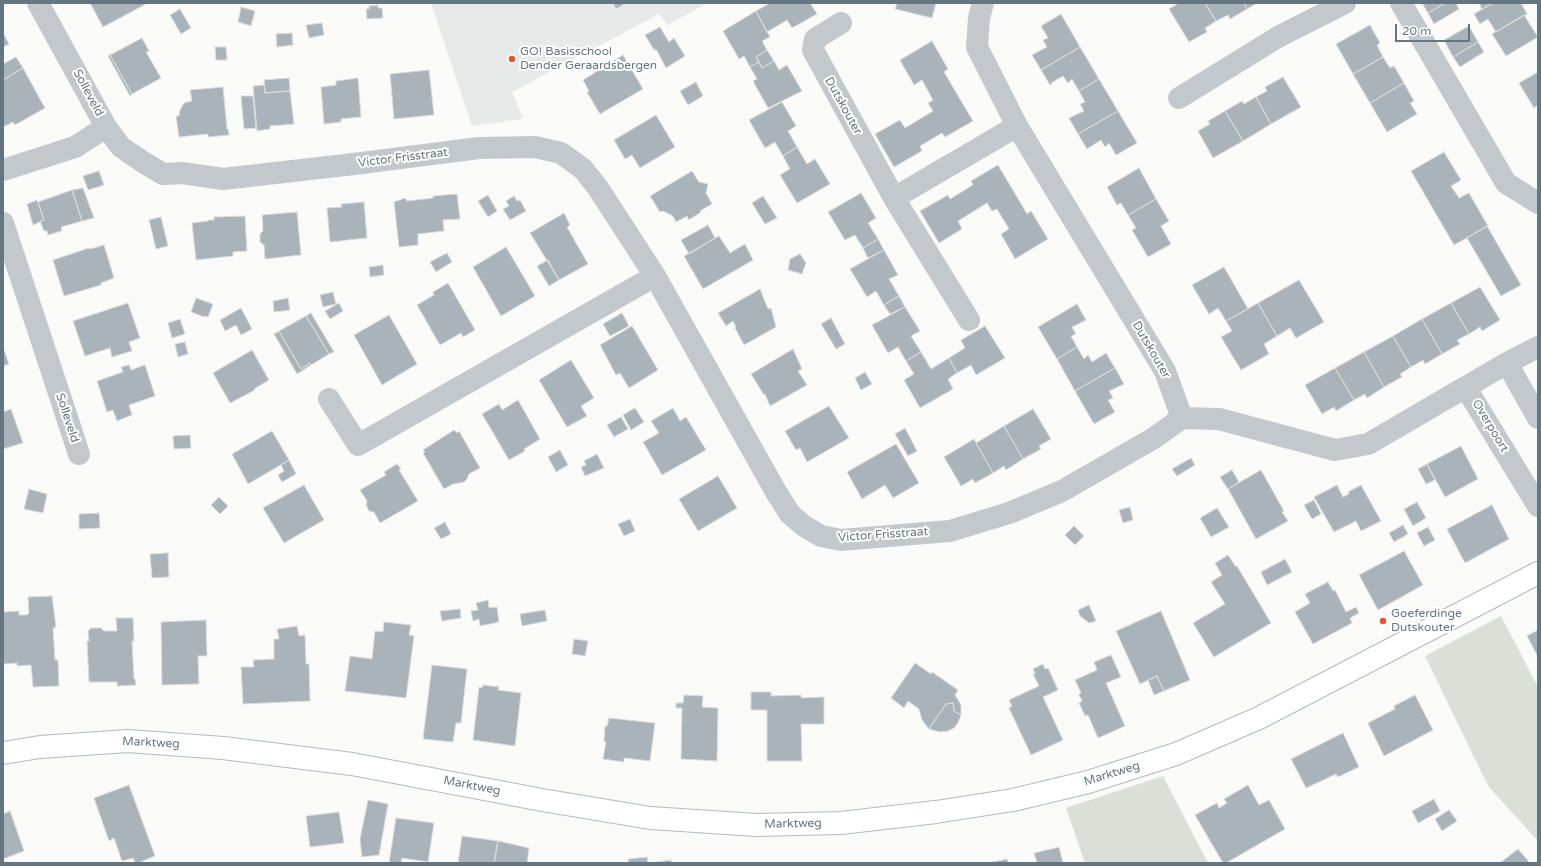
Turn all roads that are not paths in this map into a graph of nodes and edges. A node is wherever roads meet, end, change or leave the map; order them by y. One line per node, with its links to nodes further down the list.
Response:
1 (38, 3): 8 (street, Solleveld)
2 (983, 3): 7 (street, Dutskouter)
3 (1345, 3): 6 (street)
4 (1401, 3): 11 (street)
5 (841, 23): 10 (street, Dutskouter)
6 (1179, 98)
7 (1017, 126): 10 (street); 19 (street, Dutskouter)
8 (106, 127): 9 (street, Solleveld); 13 (street, Victor Frisstraat)
9 (3, 170)
10 (894, 198): 14 (street, Dutskouter)
11 (1538, 203)
12 (3, 223): 21 (street, Solleveld)
13 (656, 276): 18 (street); 19 (street, Victor Frisstraat)
14 (969, 320)
15 (1538, 347): 16 (street, Overpoort)
16 (1507, 363): 17 (street, Overpoort); 20 (street)
17 (1466, 388): 19 (street); 22 (street, Overpoort)
18 (329, 399)
19 (1182, 418)
20 (1538, 418)
21 (78, 454)
22 (1538, 506)
23 (1538, 573): 24 (street, Marktweg)
24 (3, 753)

